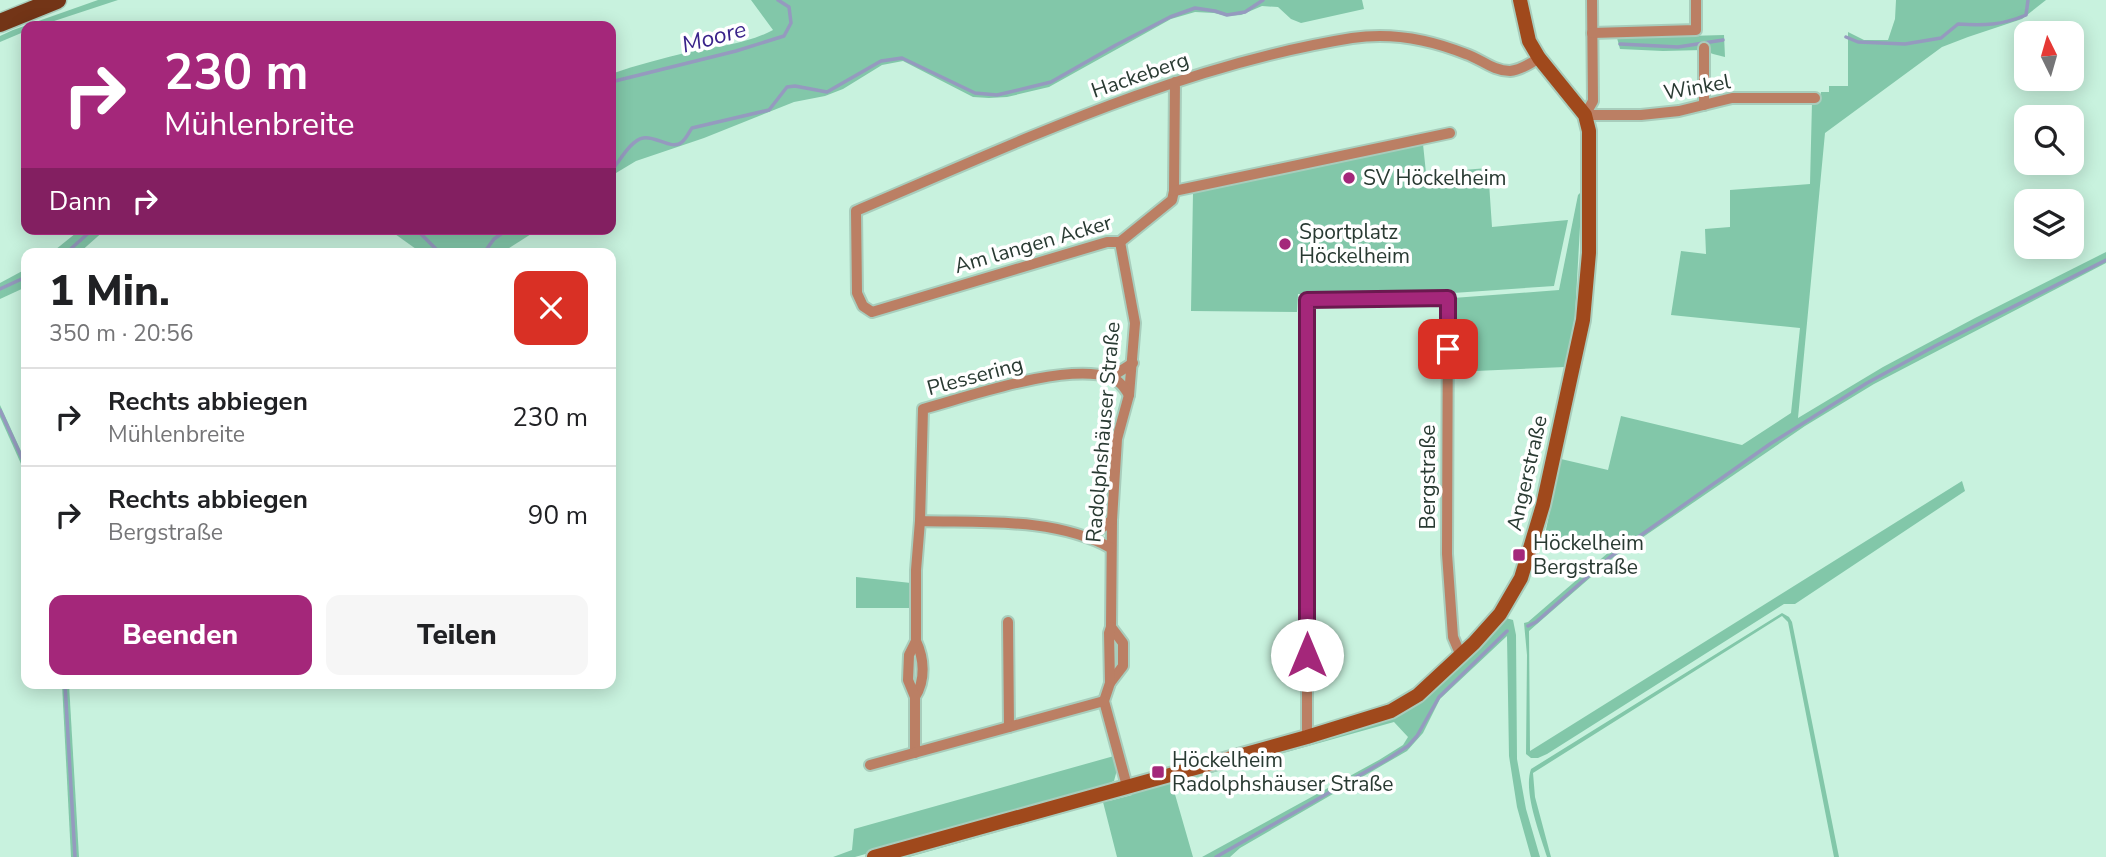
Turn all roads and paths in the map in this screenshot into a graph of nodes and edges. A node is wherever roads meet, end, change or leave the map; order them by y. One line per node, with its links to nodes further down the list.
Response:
1 (58, 0): 5 (main road)
2 (1520, 0): 8 (street)
3 (1592, 0): 6 (street)
4 (1696, 0): 6 (street)
5 (0, 23)
6 (1592, 33): 12 (street)
7 (1704, 48): 11 (street)
8 (1539, 58): 9 (street, Hackeberg); 12 (street)
9 (1175, 82): 14 (street); 16 (street, Hackeberg)
10 (1815, 98): 11 (street, Winkel)
11 (1704, 105): 12 (street, Winkel)
12 (1585, 115): 25 (street, Angerstraße)
13 (1450, 133): 14 (street)
14 (1174, 191): 15 (street, Am langen Acker)
15 (1120, 242): 16 (street, Am langen Acker); 17 (street, Radolphshäuser Straße)
16 (863, 306)
17 (1133, 363): 18 (street); 19 (street, Radolphshäuser Straße)
18 (1111, 377): 19 (street); 21 (street, Plessering)
19 (1129, 395): 20 (street, Radolphshäuser Straße)
20 (1112, 520): 22 (street); 23 (street, Radolphshäuser Straße)
21 (920, 522): 22 (street); 29 (street)
22 (1090, 536): 23 (street)
23 (1111, 548): 26 (street, Radolphshäuser Straße)
24 (1008, 622): 27 (street)
25 (1461, 656): 28 (street, Angerstraße); 28 (street, Bergstraße)
26 (1104, 701): 27 (street); 31 (street)
27 (1009, 727): 29 (street)
28 (1307, 737): 31 (street, Angerstraße)
29 (915, 753): 30 (street)
30 (870, 765)
31 (1127, 786): 32 (street, Angerstraße)
32 (874, 857)

